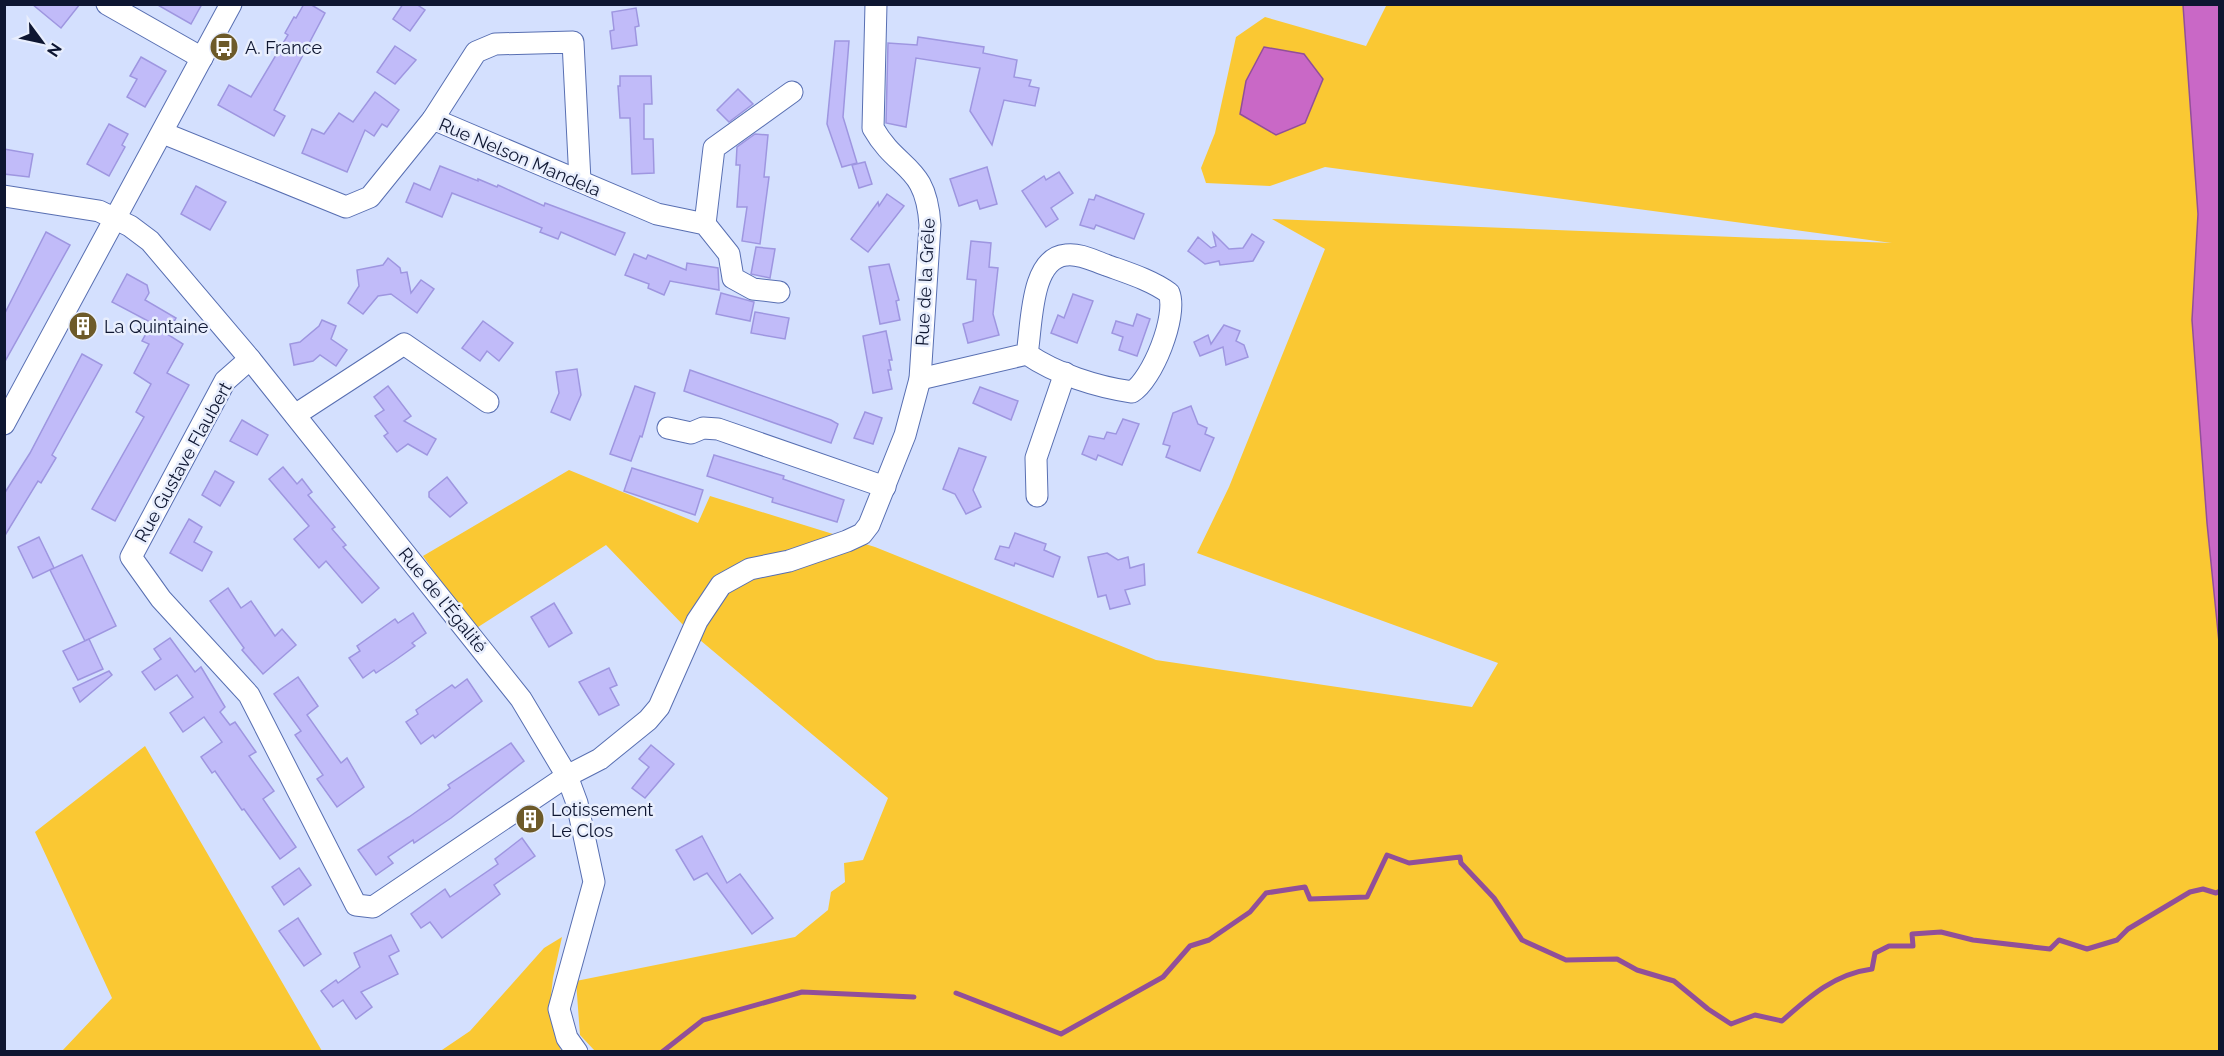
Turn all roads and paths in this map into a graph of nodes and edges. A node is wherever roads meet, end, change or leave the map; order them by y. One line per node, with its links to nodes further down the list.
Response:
1 (107, 4): 4 (street)
2 (231, 4): 4 (street)
3 (876, 4): 16 (street, Rue de la Grêle)
4 (202, 58): 7 (street)
5 (792, 92): 11 (street)
6 (433, 119): 7 (street, Rue Nelson Mandela); 8 (street, Rue Nelson Mandela); 8 (street)
7 (163, 133): 10 (street)
8 (580, 181): 11 (street, Rue Nelson Mandela)
9 (4, 196): 10 (street, Rue de l'Égalité)
10 (116, 219): 14 (street, Rue de l'Égalité); 19 (street)
11 (705, 224): 12 (street)
12 (780, 292)
13 (1027, 354): 15 (street); 15 (street); 16 (street)
14 (250, 359): 18 (street, Rue de l'Égalité); 23 (street, Rue Gustave Flaubert)
15 (1065, 373): 22 (street)
16 (920, 379): 21 (street, Rue de la Grêle)
17 (488, 402): 18 (street)
18 (295, 415): 24 (street, Rue de l'Égalité)
19 (4, 424)
20 (668, 428): 21 (street)
21 (885, 487): 24 (street, Rue de la Grêle)
22 (1037, 496)
23 (162, 599): 24 (street, Rue de la Grêle)
24 (567, 776): 25 (street, Rue de l'Égalité)
25 (577, 1052)

